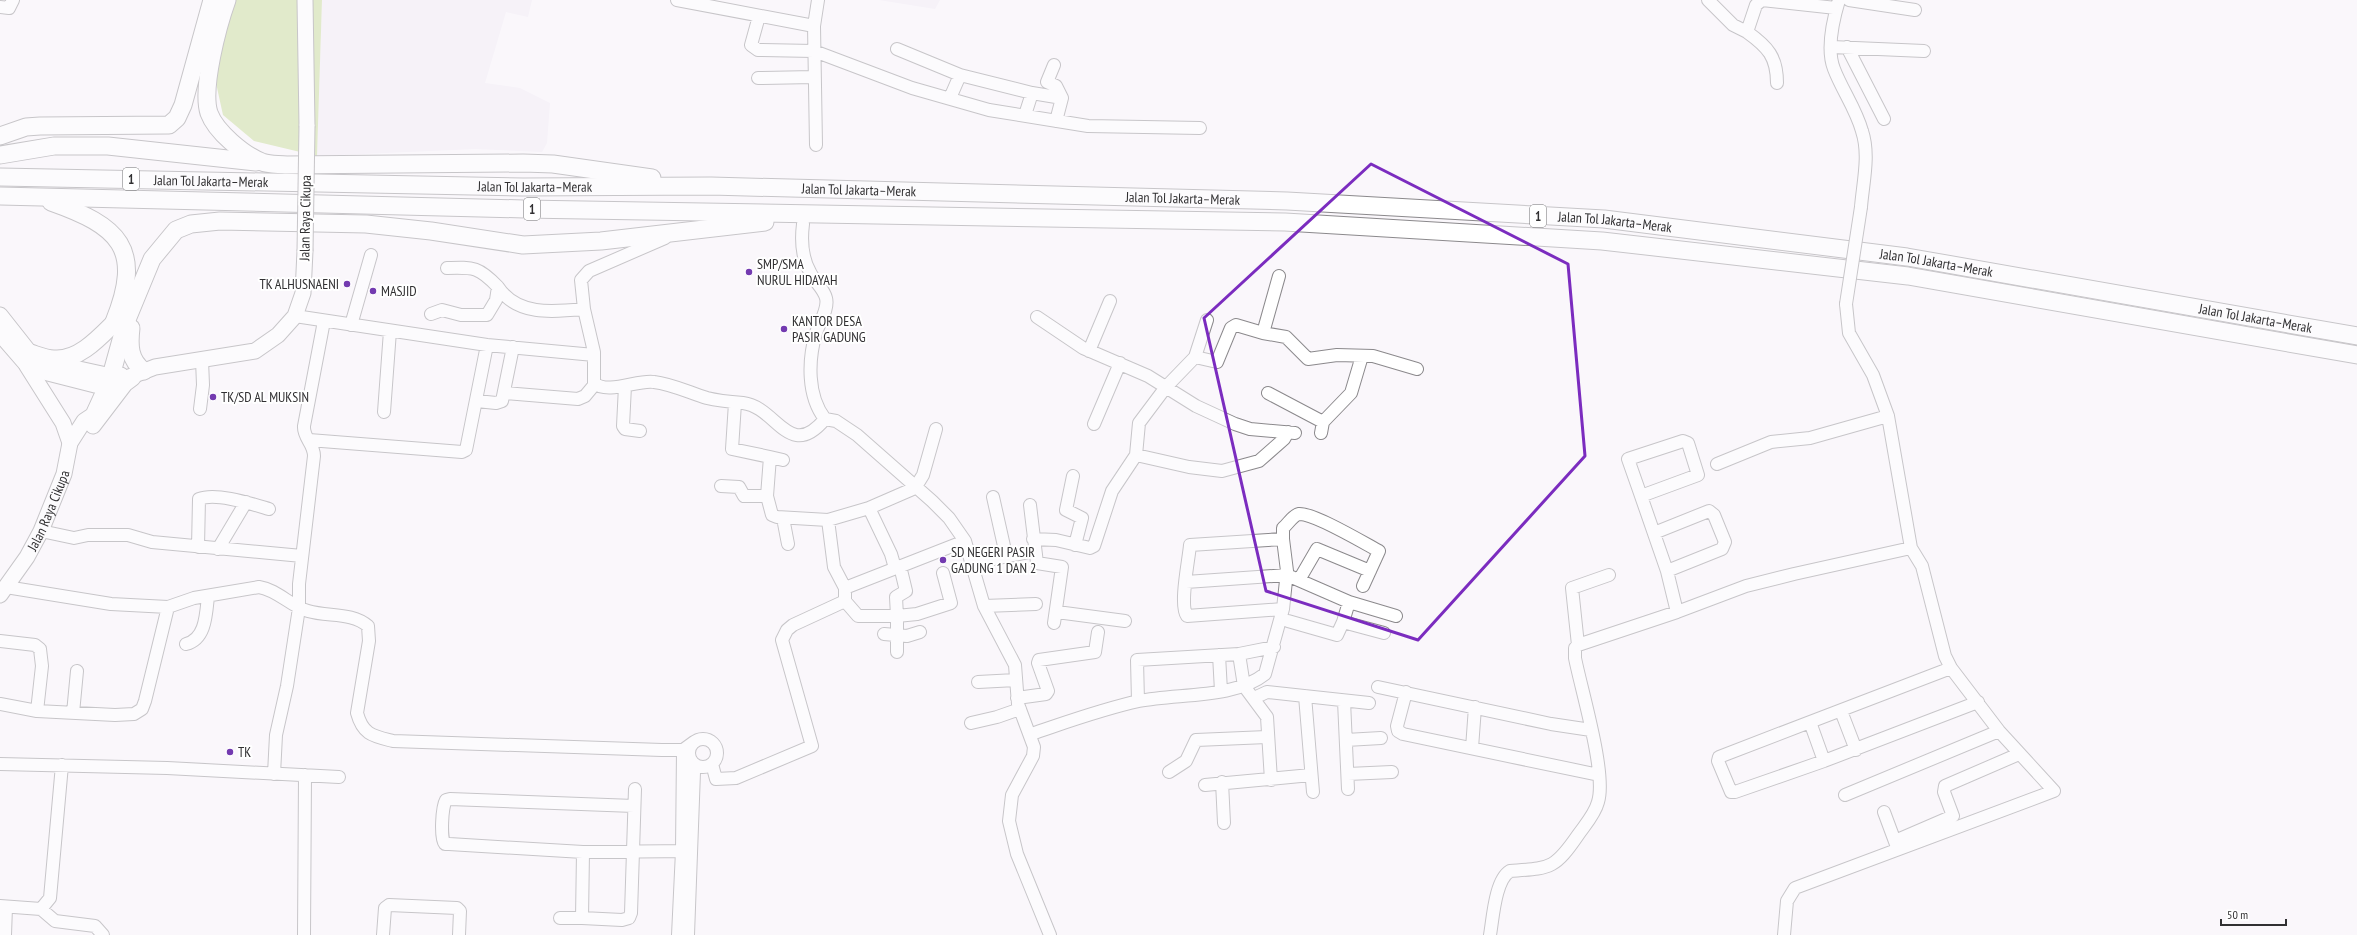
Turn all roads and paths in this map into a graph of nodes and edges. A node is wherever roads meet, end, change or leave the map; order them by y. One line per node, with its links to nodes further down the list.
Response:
1 (13, 0): 10 (street)
2 (212, 0): 32 (highway)
3 (227, 0): 35 (highway)
4 (305, 0): 51 (main road, Jalan Raya Cikupa, bridge)
5 (677, 0): 12 (street)
6 (818, 0): 13 (street)
7 (1708, 0): 14 (street)
8 (1850, 0): 11 (street)
9 (1838, 4): 14 (street); 15 (street)
10 (0, 7)
11 (1915, 10)
12 (759, 16): 13 (street); 19 (street)
13 (814, 26): 19 (street)
14 (1747, 32): 24 (street)
15 (1832, 47): 16 (street); 83 (street, bridge)
16 (1846, 47): 18 (street); 29 (street)
17 (897, 49): 21 (street)
18 (1924, 50)
19 (814, 51): 22 (street); 26 (street)
20 (1054, 65): 27 (street)
21 (960, 75): 25 (street); 26 (street)
22 (814, 77): 23 (street); 33 (street)
23 (758, 78)
24 (1778, 83)
25 (1032, 93): 27 (street); 28 (street)
26 (950, 98): 28 (street)
27 (1062, 98): 30 (street)
28 (1025, 116): 30 (street)
29 (1884, 119)
30 (1056, 121): 31 (street)
31 (1200, 128)
32 (0, 136)
33 (816, 145)
34 (0, 155): 35 (highway)
35 (263, 163): 37 (highway)
36 (0, 177): 37 (highway, Jalan Tol Jakarta–Merak / 1)
37 (711, 186): 60 (highway, Jalan Tol Jakarta–Merak / 1)
38 (0, 196): 39 (highway, Jalan Tol Jakarta–Merak / 1)
39 (36, 197): 40 (highway, Jalan Tol Jakarta–Merak / 1); 55 (highway)
40 (803, 219): 41 (highway); 65 (highway, Jalan Tol Jakarta–Merak / 1); 84 (street)
41 (680, 232): 47 (highway); 48 (street)
42 (371, 255): 56 (street)
43 (447, 268): 45 (street)
44 (1279, 276): 58 (street)
45 (498, 287): 48 (street); 49 (street)
46 (1110, 301): 63 (street)
47 (135, 302): 72 (highway); 73 (highway)
48 (584, 309): 64 (street)
49 (431, 314)
50 (0, 315): 68 (main road)
51 (295, 316): 54 (street); 69 (main road, Jalan Raya Cikupa)
52 (1037, 318): 63 (street)
53 (1207, 320): 67 (street)
54 (324, 321): 56 (street); 88 (street)
55 (114, 323): 68 (highway); 73 (highway)
56 (351, 325): 57 (street)
57 (390, 331): 61 (street); 82 (street)
58 (1263, 333): 66 (street); 67 (street)
59 (0, 334): 68 (main road)
60 (2357, 336)
61 (488, 345): 62 (street); 79 (street)
62 (513, 347): 64 (street); 77 (street)
63 (1089, 351): 70 (street)
64 (594, 354): 74 (street)
65 (2357, 355)
66 (1362, 356): 71 (street); 78 (street)
67 (1195, 357): 76 (street)
68 (28, 359): 73 (main road); 89 (main road)
69 (202, 360): 72 (main road, Jalan Raya Cikupa); 81 (street)
70 (1120, 364): 76 (street); 85 (street)
71 (1417, 369)
72 (144, 371): 73 (main road, Jalan Raya Cikupa); 89 (main road)
73 (103, 380): 89 (main road, Jalan Raya Cikupa)
74 (595, 384): 75 (street); 77 (street)
75 (625, 386): 80 (street); 87 (street)
76 (1166, 387): 90 (street); 90 (street)
77 (505, 393): 79 (street)
78 (1268, 393)
79 (477, 401): 88 (street)
80 (735, 402): 84 (street); 91 (street)
81 (200, 409)
82 (384, 412)
83 (1888, 416): 93 (street); 114 (street)
84 (825, 419): 96 (street)
85 (1094, 424)
86 (936, 429): 96 (street)
87 (640, 431)
88 (309, 440): 117 (street)
89 (70, 443): 106 (main road, Jalan Raya Cikupa)
90 (1136, 455): 112 (street)
91 (770, 457): 92 (street); 97 (street)
92 (783, 460)
93 (1717, 464)
94 (1073, 476): 112 (street)
95 (721, 486): 97 (street)
96 (915, 488): 102 (street); 109 (street)
97 (767, 496): 104 (street)
98 (1641, 496): 98 (street); 107 (street)
99 (992, 497): 116 (street)
100 (246, 502): 103 (street); 113 (street); 115 (street)
101 (1030, 505): 111 (street)
102 (869, 508): 105 (street); 119 (street)
103 (269, 509)
104 (782, 518): 105 (street); 110 (street)
105 (828, 520): 127 (street)
106 (41, 531): 113 (street); 128 (main road, Jalan Raya Cikupa)
107 (1654, 533): 121 (street); 121 (street)
108 (1283, 539): 120 (street); 124 (street); 125 (street)
109 (965, 541): 118 (street); 119 (street)
110 (788, 544)
111 (1033, 545): 112 (street); 116 (street); 141 (street)
112 (1075, 545)
113 (198, 547): 115 (street)
114 (1912, 548): 137 (street); 155 (street)
115 (218, 549): 117 (street)
116 (1006, 555): 118 (street)
117 (302, 556): 135 (street)
118 (973, 563): 133 (street)
119 (897, 567): 127 (street); 138 (street)
120 (1370, 571): 124 (street); 126 (street)
121 (1667, 571): 137 (street)
122 (943, 573): 138 (street)
123 (1609, 575): 150 (street)
124 (1293, 578): 125 (street); 131 (street); 136 (street)
125 (1186, 582): 136 (street)
126 (1363, 586)
127 (845, 588): 130 (street)
128 (3, 591): 134 (street)
129 (208, 596): 134 (street); 135 (street); 149 (street)
130 (845, 601): 138 (street); 188 (street)
131 (1349, 602): 139 (street); 142 (street)
132 (1036, 604): 133 (street)
133 (984, 606): 157 (street)
134 (168, 607): 173 (street)
135 (299, 608): 185 (street); 192 (street)
136 (1282, 609): 151 (street)
137 (1677, 612): 150 (street)
138 (897, 616): 147 (street)
139 (1396, 616)
140 (1288, 621): 142 (street)
141 (1125, 622)
142 (1344, 622): 145 (street)
143 (920, 632): 147 (street)
144 (1098, 632): 167 (street)
145 (1384, 633)
146 (884, 634): 147 (street)
147 (897, 635): 152 (street)
148 (0, 640): 171 (street)
149 (186, 644)
150 (1578, 645): 176 (street)
151 (1274, 647): 153 (street); 161 (street)
152 (897, 652)
153 (1239, 654): 154 (street); 161 (street)
154 (1219, 655): 160 (street); 164 (street)
155 (1951, 668): 166 (street); 172 (street)
156 (77, 671): 173 (street)
157 (1016, 680): 158 (street); 167 (street)
158 (978, 682)
159 (1378, 687): 162 (street)
160 (1221, 691): 161 (street); 164 (street)
161 (1249, 692): 163 (street); 179 (street)
162 (1406, 692): 170 (street); 182 (street)
163 (1305, 696): 165 (street); 195 (street)
164 (1138, 701): 178 (street)
165 (1344, 701): 168 (street); 181 (street)
166 (1978, 702): 177 (street); 183 (street)
167 (1019, 703): 175 (street); 178 (street)
168 (1368, 703)
169 (0, 704): 171 (street)
170 (1475, 707): 176 (street); 182 (street)
171 (37, 711): 173 (street)
172 (1841, 711): 174 (street); 183 (street)
173 (73, 713)
174 (1810, 722): 186 (street); 186 (street)
175 (971, 723)
176 (1591, 730): 196 (street)
177 (1999, 731): 184 (street); 204 (street)
178 (1031, 734): 223 (street)
179 (1268, 737): 190 (street); 198 (street)
180 (1381, 738): 181 (street)
181 (1346, 740): 193 (street)
182 (1472, 748): 196 (street)
183 (1856, 750): 186 (street)
184 (2019, 754): 208 (street); 208 (street)
185 (686, 755): 188 (street); 188 (street); 211 (street)
186 (1824, 761)
187 (0, 764): 189 (street)
188 (712, 764)
189 (62, 766): 192 (street); 213 (street)
190 (1169, 772)
191 (1392, 772): 193 (street)
192 (274, 774): 194 (street)
193 (1348, 774): 202 (street)
194 (305, 775): 197 (street); 218 (street)
195 (1311, 775): 198 (street); 203 (street)
196 (1599, 775): 224 (street)
197 (339, 777)
198 (1271, 780): 199 (street)
199 (1222, 782): 200 (street); 207 (street)
200 (1205, 785)
201 (635, 789): 205 (street)
202 (1348, 789)
203 (1312, 792)
204 (1845, 795)
205 (634, 806): 209 (street); 210 (street)
206 (1884, 812): 208 (street)
207 (1224, 823)
208 (1896, 846): 225 (street)
209 (583, 852): 210 (street); 215 (street)
210 (630, 853): 211 (street); 215 (street)
211 (686, 854): 221 (street); 222 (street)
212 (3, 907): 213 (street); 216 (street)
213 (41, 909): 217 (street)
214 (560, 918): 215 (street)
215 (582, 918)
216 (5, 935)
217 (103, 935)
218 (304, 935)
219 (383, 935): 220 (street)
220 (460, 935)
221 (678, 935)
222 (688, 935)
223 (1050, 935)
224 (1490, 935)
225 (1784, 935)

